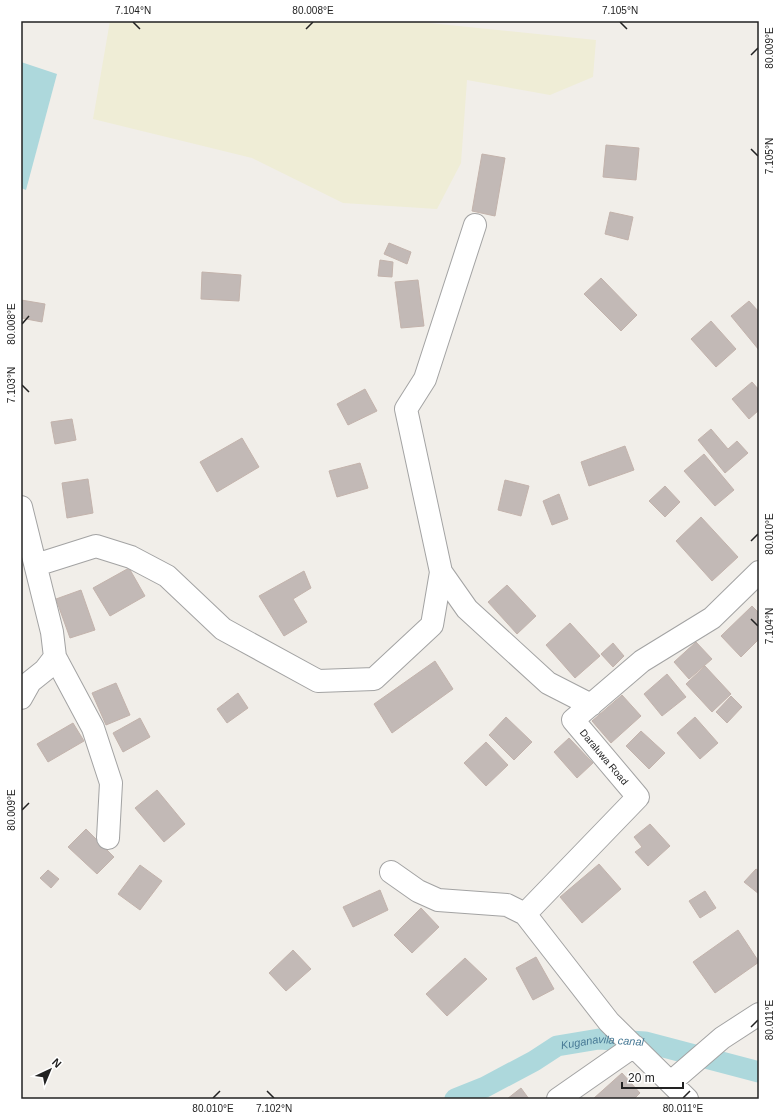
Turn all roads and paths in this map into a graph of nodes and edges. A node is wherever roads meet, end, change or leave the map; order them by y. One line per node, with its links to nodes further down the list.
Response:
1 (476, 225): 4 (street)
2 (21, 508): 3 (street)
3 (36, 565): 4 (street); 6 (street)
4 (441, 572): 8 (street)
5 (759, 572): 8 (street, Daraluwa Road)
6 (54, 657): 7 (street); 9 (street)
7 (21, 698)
8 (591, 705): 11 (street, Daraluwa Road)
9 (108, 838)
10 (391, 872): 11 (street)
11 (525, 914): 13 (street)
12 (759, 1014): 14 (street)
13 (634, 1046): 14 (street); 15 (street)
14 (671, 1082): 16 (street)
15 (558, 1099)
16 (686, 1099)

